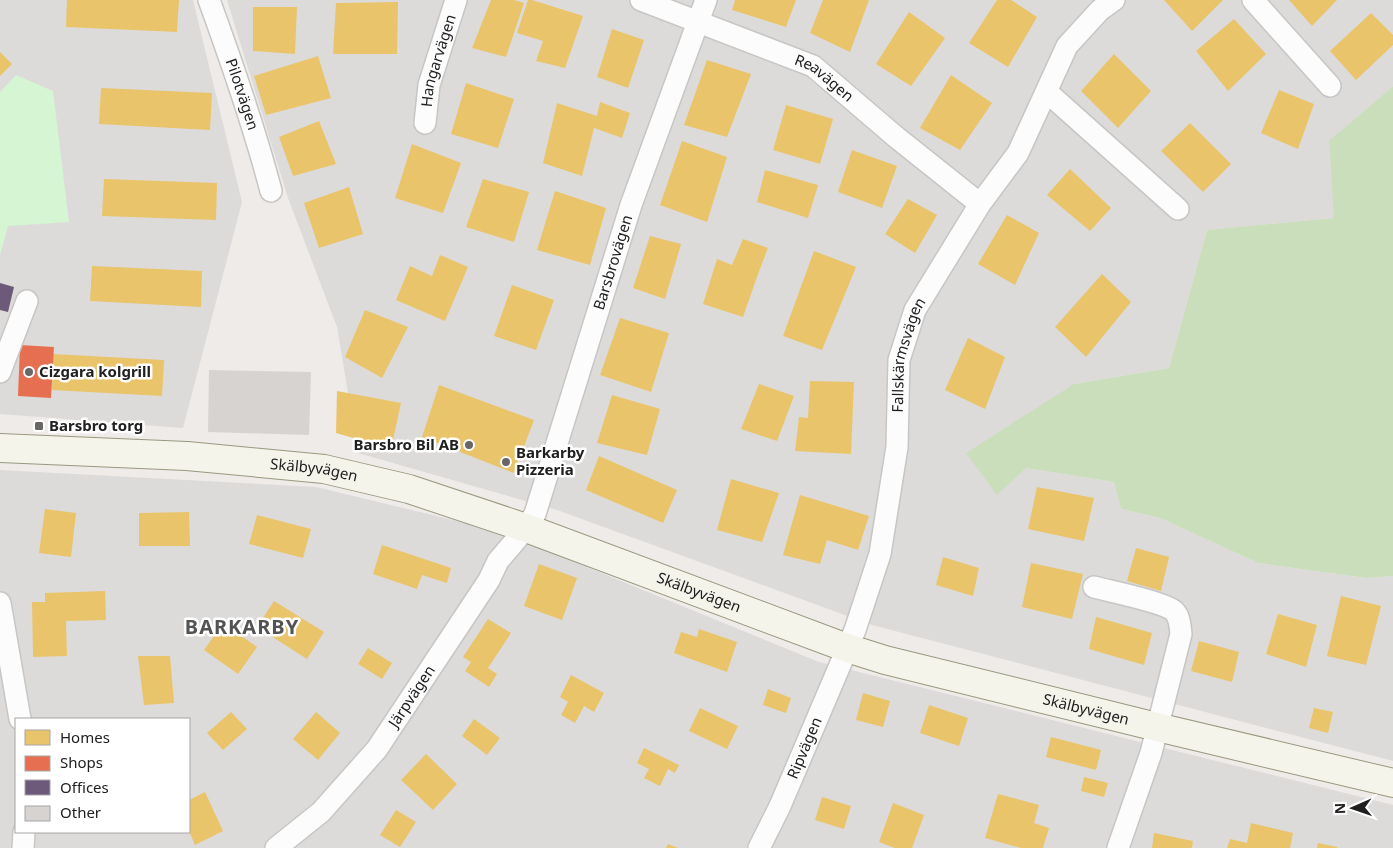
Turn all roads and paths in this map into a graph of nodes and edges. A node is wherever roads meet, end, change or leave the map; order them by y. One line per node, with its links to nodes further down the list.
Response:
1 (209, 0): 11 (street, Pilotvägen)
2 (456, 0): 10 (street, Hangarvägen)
3 (641, 0): 7 (street, Reavägen)
4 (706, 0): 7 (street, Barsbrovägen)
5 (1114, 0): 9 (street, Fallskärmsvägen)
6 (1253, 0): 8 (street)
7 (699, 22): 12 (street, Reavägen); 17 (street, Barsbrovägen)
8 (1330, 86)
9 (1047, 92): 12 (street, Fallskärmsvägen); 13 (street)
10 (425, 123)
11 (271, 191)
12 (980, 204): 20 (street, Fallskärmsvägen)
13 (1178, 209)
14 (26, 301): 15 (street)
15 (0, 372)
16 (0, 448): 17 (street, Skälbyvägen)
17 (526, 528): 20 (street, Skälbyvägen); 26 (street, Järpvägen)
18 (1094, 587): 22 (street)
19 (0, 603): 21 (street)
20 (847, 648): 22 (street, Skälbyvägen); 27 (street, Ripvägen)
21 (20, 718)
22 (1157, 727): 23 (street, Skälbyvägen); 28 (street)
23 (1393, 783)
24 (24, 833): 25 (street)
25 (23, 848)
26 (276, 848)
27 (760, 848)
28 (1118, 848)

